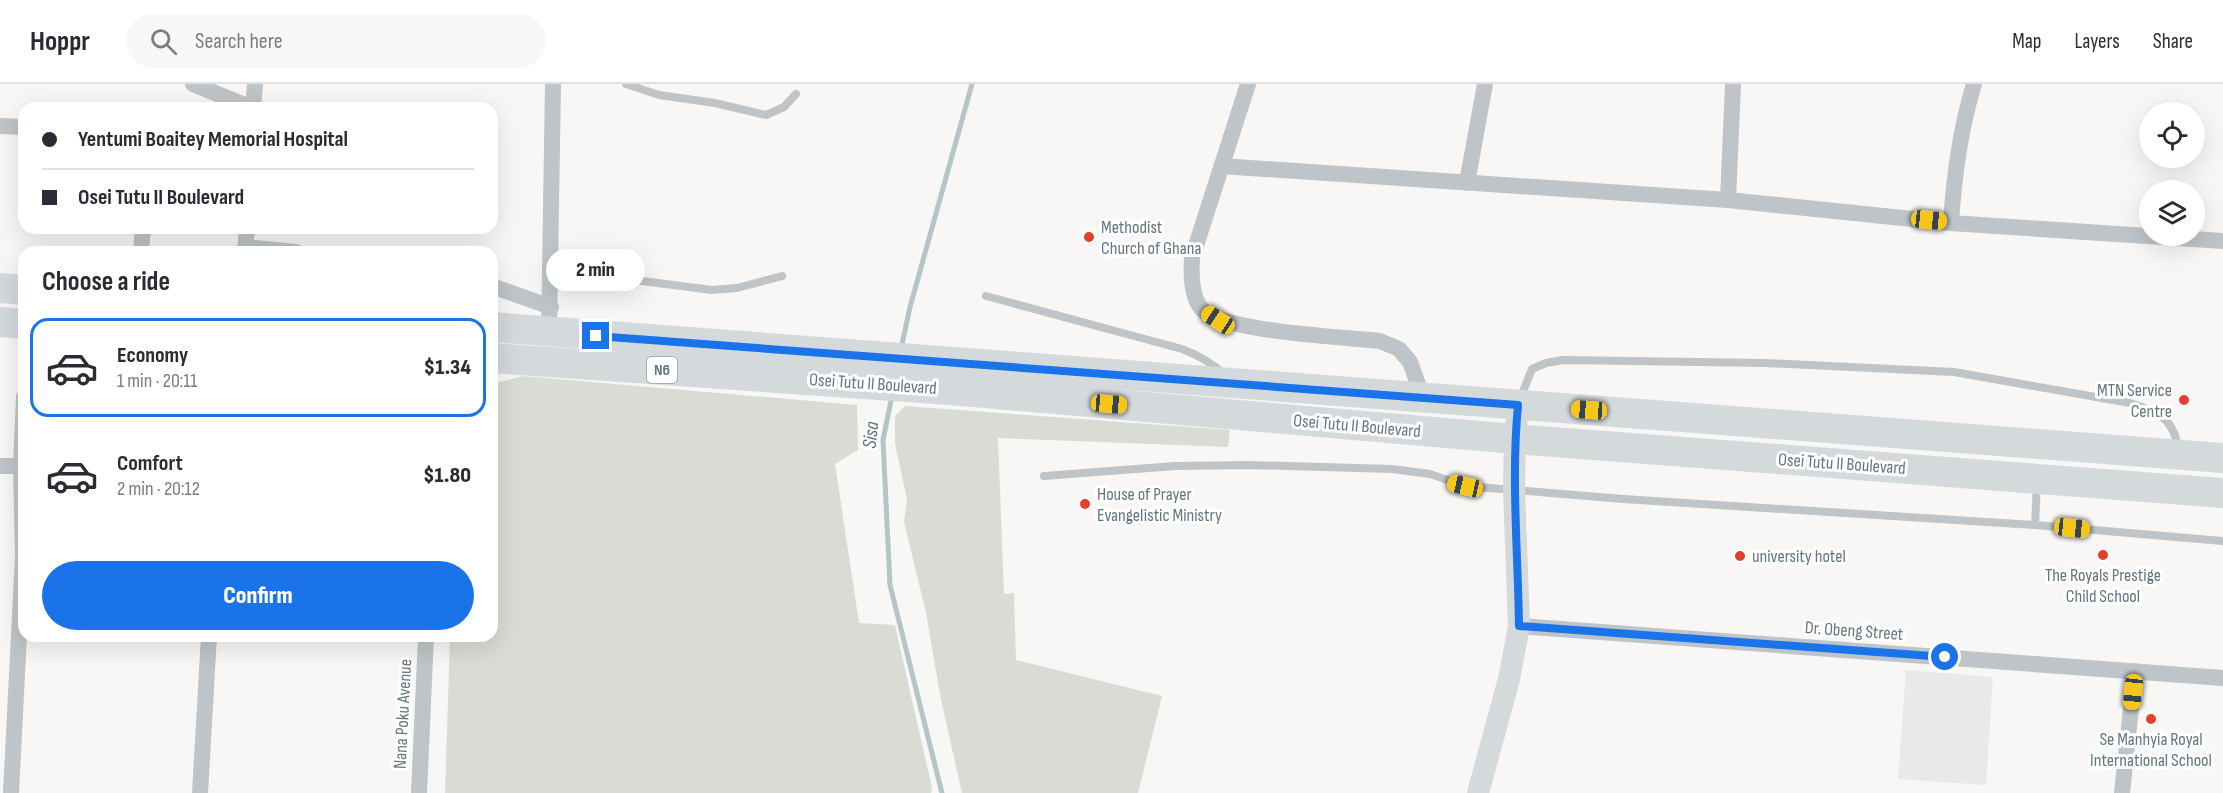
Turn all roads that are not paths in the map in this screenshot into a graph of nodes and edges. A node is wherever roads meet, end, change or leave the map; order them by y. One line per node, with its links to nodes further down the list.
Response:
1 (193, 84): 10 (street)
2 (255, 84): 11 (street)
3 (554, 84): 20 (street)
4 (626, 84): 9 (lane)
5 (1248, 84): 14 (street)
6 (1485, 84): 15 (street)
7 (1733, 84): 16 (street)
8 (1974, 84): 17 (street)
9 (796, 94)
10 (237, 102)
11 (253, 102)
12 (0, 126): 13 (street)
13 (18, 128)
14 (1221, 166): 15 (street); 32 (street)
15 (1467, 183): 16 (street)
16 (1728, 200): 17 (street)
17 (1951, 223): 18 (street)
18 (2223, 241)
19 (782, 276): 20 (lane)
20 (551, 285): 25 (street)
21 (0, 288): 22 (highway)
22 (18, 290)
23 (498, 290): 25 (street)
24 (986, 296): 31 (lane)
25 (550, 320): 28 (highway, Osei Tutu II Boulevard / N6); 30 (highway, Osei Tutu II Boulevard / N6)
26 (0, 322): 27 (highway)
27 (18, 324)
28 (498, 326)
29 (498, 358): 30 (highway, Osei Tutu II Boulevard / N6)
30 (954, 376): 31 (highway, Osei Tutu II Boulevard / N6); 34 (highway, Osei Tutu II Boulevard / N6)
31 (1234, 383): 32 (highway, Osei Tutu II Boulevard / N6)
32 (1423, 398): 33 (highway, Osei Tutu II Boulevard / N6)
33 (1518, 405): 34 (street); 35 (highway, Osei Tutu II Boulevard / N6); 35 (lane)
34 (1515, 439): 40 (highway, Osei Tutu II Boulevard / N6); 41 (street)
35 (2179, 455): 36 (highway, Osei Tutu II Boulevard / N6)
36 (2223, 458)
37 (0, 466): 38 (street)
38 (18, 466)
39 (1044, 476): 41 (lane)
40 (2037, 479): 42 (highway, Osei Tutu II Boulevard / N6); 43 (lane)
41 (1514, 489): 43 (lane); 45 (street)
42 (2223, 493)
43 (2035, 525): 44 (lane)
44 (2223, 541)
45 (1519, 626): 49 (street, Dr. Obeng Street); 54 (street)
46 (19, 642): 51 (street)
47 (209, 642): 52 (street)
48 (426, 642): 53 (street, Nana Poku Avenue)
49 (2134, 671): 50 (street, Dr. Obeng Street); 55 (street)
50 (2223, 678)
51 (11, 793)
52 (200, 793)
53 (419, 793)
54 (1478, 793)
55 (2122, 793)

